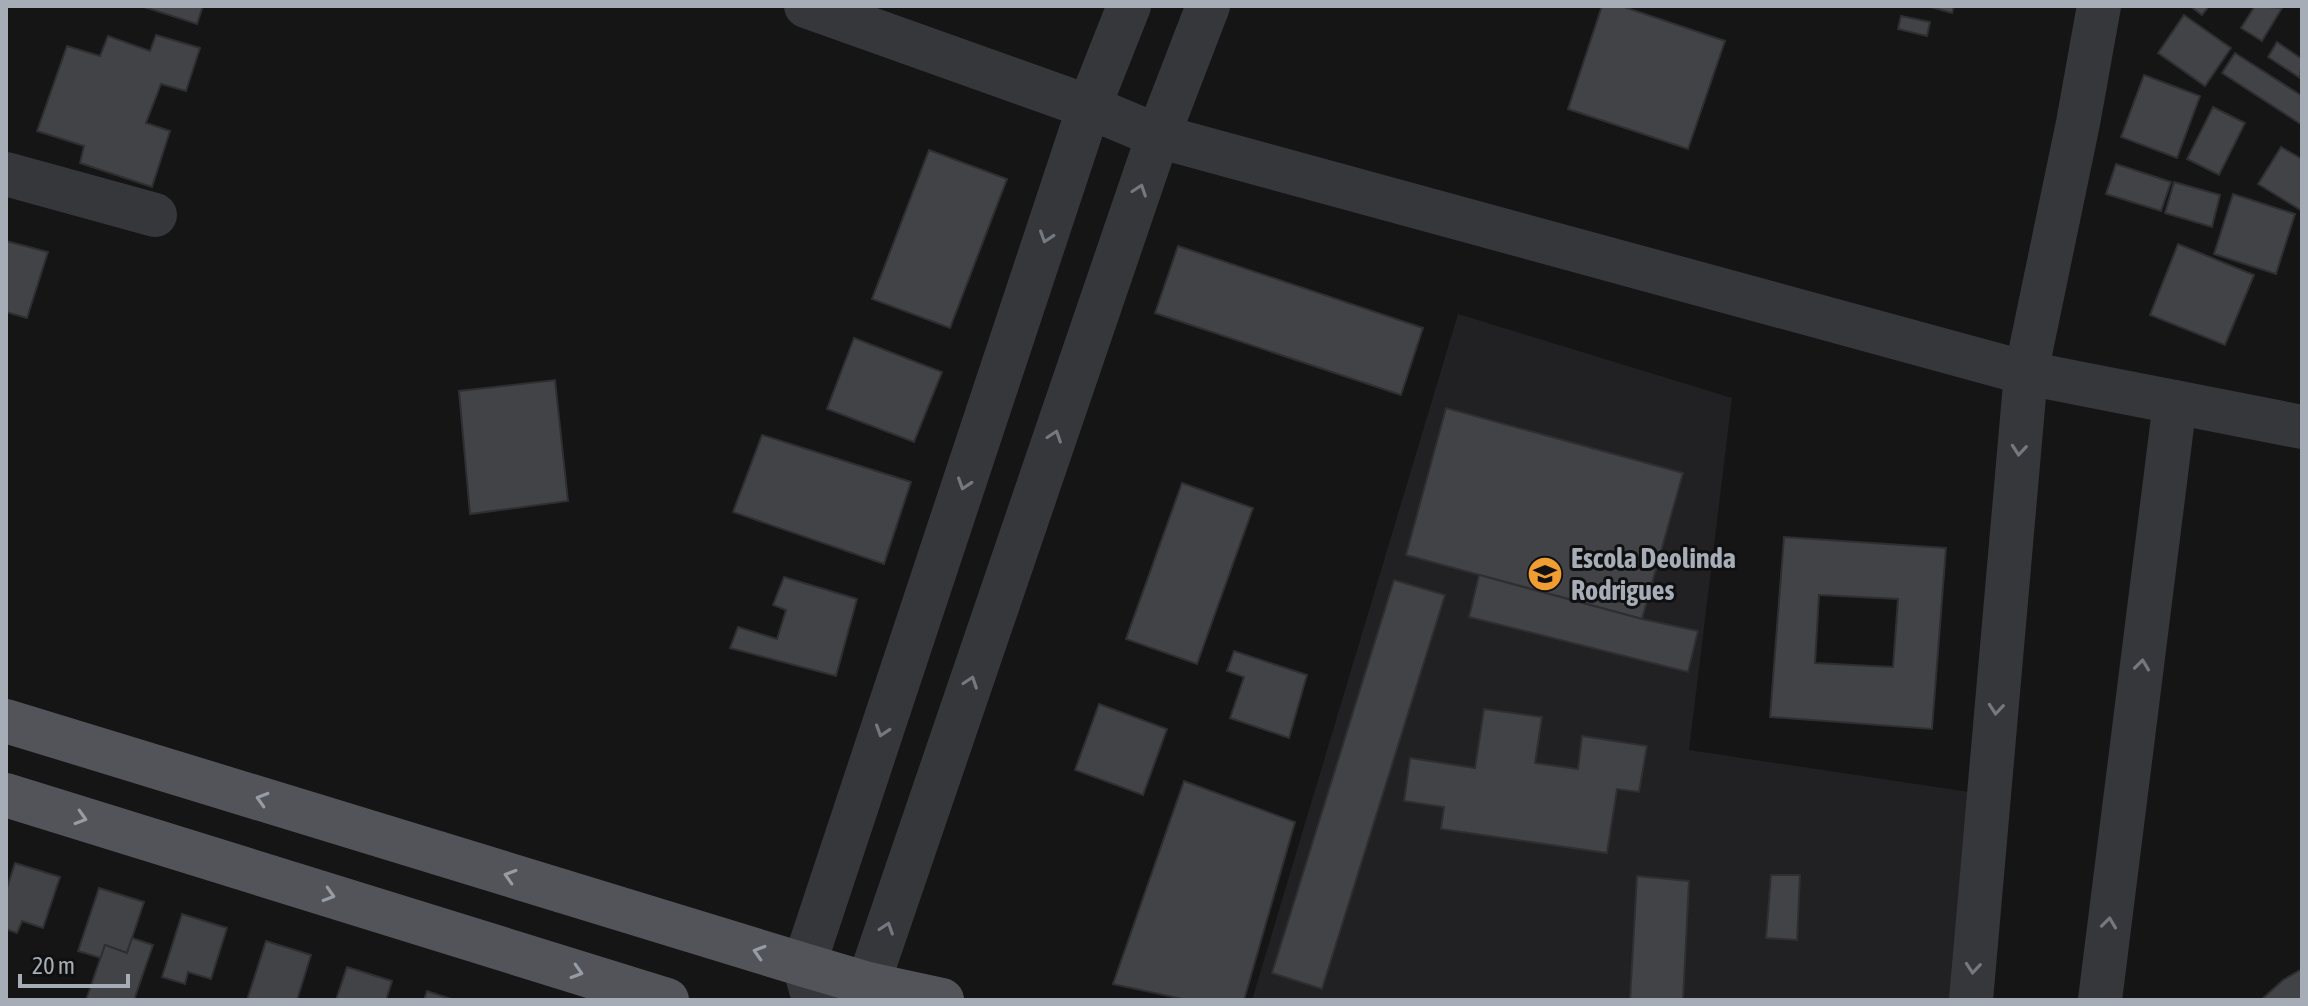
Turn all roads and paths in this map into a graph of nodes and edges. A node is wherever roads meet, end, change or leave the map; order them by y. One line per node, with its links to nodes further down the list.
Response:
1 (806, 6): 5 (street)
2 (1129, 6): 5 (street)
3 (1208, 6): 6 (street)
4 (2099, 6): 9 (street)
5 (1089, 107): 6 (street); 14 (street, one-way to 14)
6 (1158, 136): 9 (street); 15 (street, one-way to 6)
7 (6, 174): 8 (street)
8 (155, 215)
9 (2026, 373): 10 (street); 18 (street, one-way to 18)
10 (2175, 402): 11 (street); 19 (street, one-way to 10)
11 (2302, 427)
12 (6, 721): 14 (main road, one-way to 12)
13 (6, 795): 16 (main road, one-way to 16)
14 (809, 983): 15 (main road)
15 (863, 992): 17 (main road)
16 (667, 1000)
17 (942, 1000)
18 (1971, 1000)
19 (2100, 1000)

